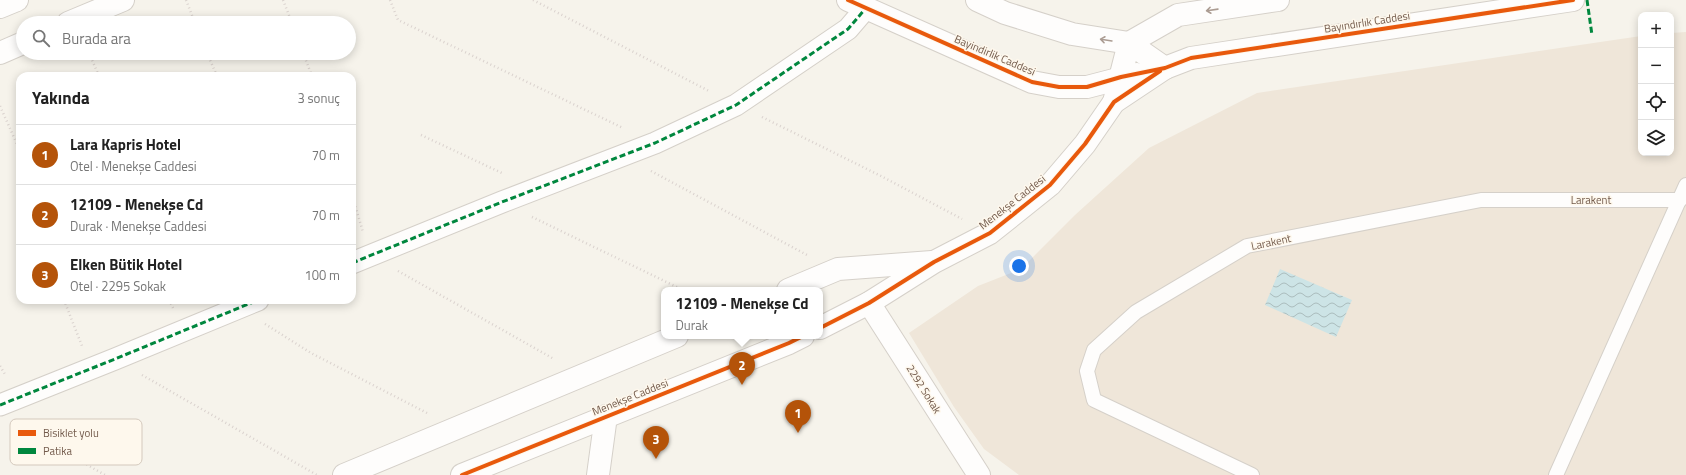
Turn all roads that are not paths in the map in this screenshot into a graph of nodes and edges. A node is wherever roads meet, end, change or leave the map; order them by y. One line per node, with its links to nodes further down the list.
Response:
1 (18, 0): 7 (street)
2 (123, 0): 8 (street)
3 (977, 0): 9 (street, one-way to 3)
4 (1278, 0): 9 (street, one-way to 9)
5 (1574, 0): 12 (street, Bayındırlık Caddesi)
6 (857, 4): 13 (street, Bayindirlik Caddesi); 17 (street)
7 (0, 7)
8 (85, 16)
9 (1129, 43): 12 (street); 13 (street)
10 (16, 46): 11 (street)
11 (0, 53)
12 (1165, 68): 13 (street, Bayindirlik Caddesi); 14 (street, Menekşe Caddesi)
13 (1121, 77): 14 (street)
14 (1114, 102): 18 (street, Menekşe Caddesi)
15 (1686, 185): 16 (lane)
16 (1680, 200): 31 (lane, Larakent); 32 (lane)
17 (362, 260)
18 (934, 262): 19 (street); 21 (street, Menekşe Caddesi)
19 (795, 287)
20 (249, 304): 25 (street)
21 (868, 304): 22 (street, Menekşe Caddesi); 30 (street, 2292 Sokak)
22 (823, 326)
23 (671, 339): 27 (street)
24 (797, 339): 26 (street, Menekşe Caddesi)
25 (0, 404)
26 (606, 416): 28 (street, Menekşe Caddesi); 29 (street)
27 (344, 475)
28 (462, 475)
29 (598, 475)
30 (979, 475)
31 (1252, 475)
32 (1556, 475)

